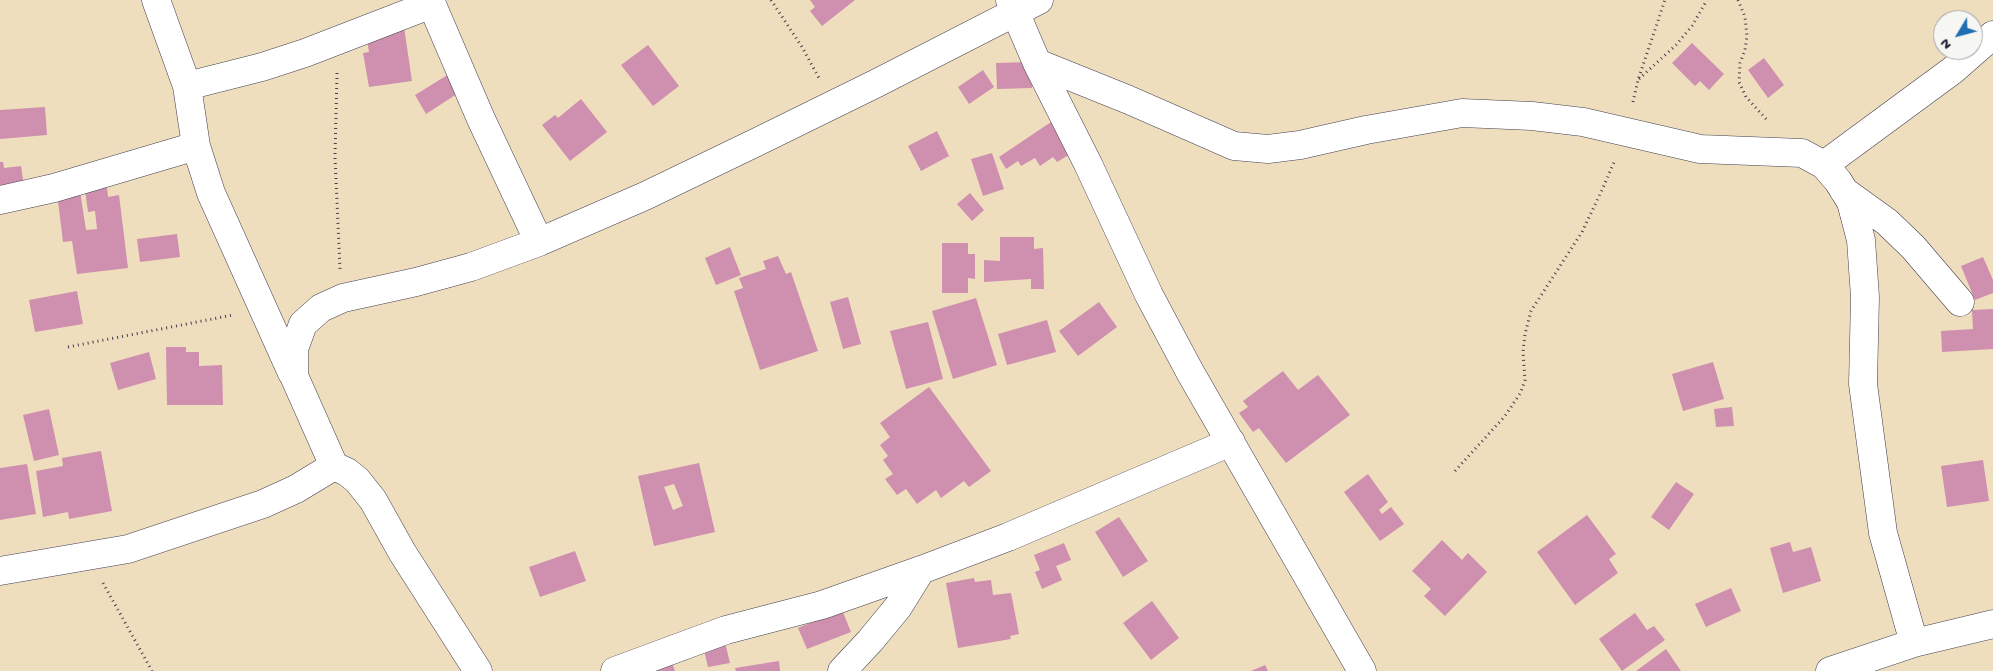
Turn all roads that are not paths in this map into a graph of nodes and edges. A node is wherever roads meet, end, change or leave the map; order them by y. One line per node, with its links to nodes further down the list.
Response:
1 (156, 0): 7 (street)
2 (1039, 0): 4 (street)
3 (431, 2): 7 (street); 12 (street)
4 (1013, 6): 6 (street); 12 (street)
5 (1993, 35): 9 (street)
6 (1037, 63): 9 (street); 15 (street)
7 (187, 86): 8 (street)
8 (196, 146): 11 (street); 14 (street)
9 (1813, 159): 10 (street)
10 (1844, 191): 13 (street); 20 (street)
11 (0, 200)
12 (539, 242): 14 (street)
13 (1960, 302)
14 (294, 376): 16 (street)
15 (1230, 442): 17 (street); 24 (street)
16 (334, 466): 18 (street); 21 (street)
17 (920, 570): 22 (street); 23 (street)
18 (0, 571)
19 (1993, 624): 20 (street)
20 (1914, 643): 25 (street)
21 (478, 671)
22 (615, 671)
23 (842, 671)
24 (1362, 671)
25 (1830, 671)

